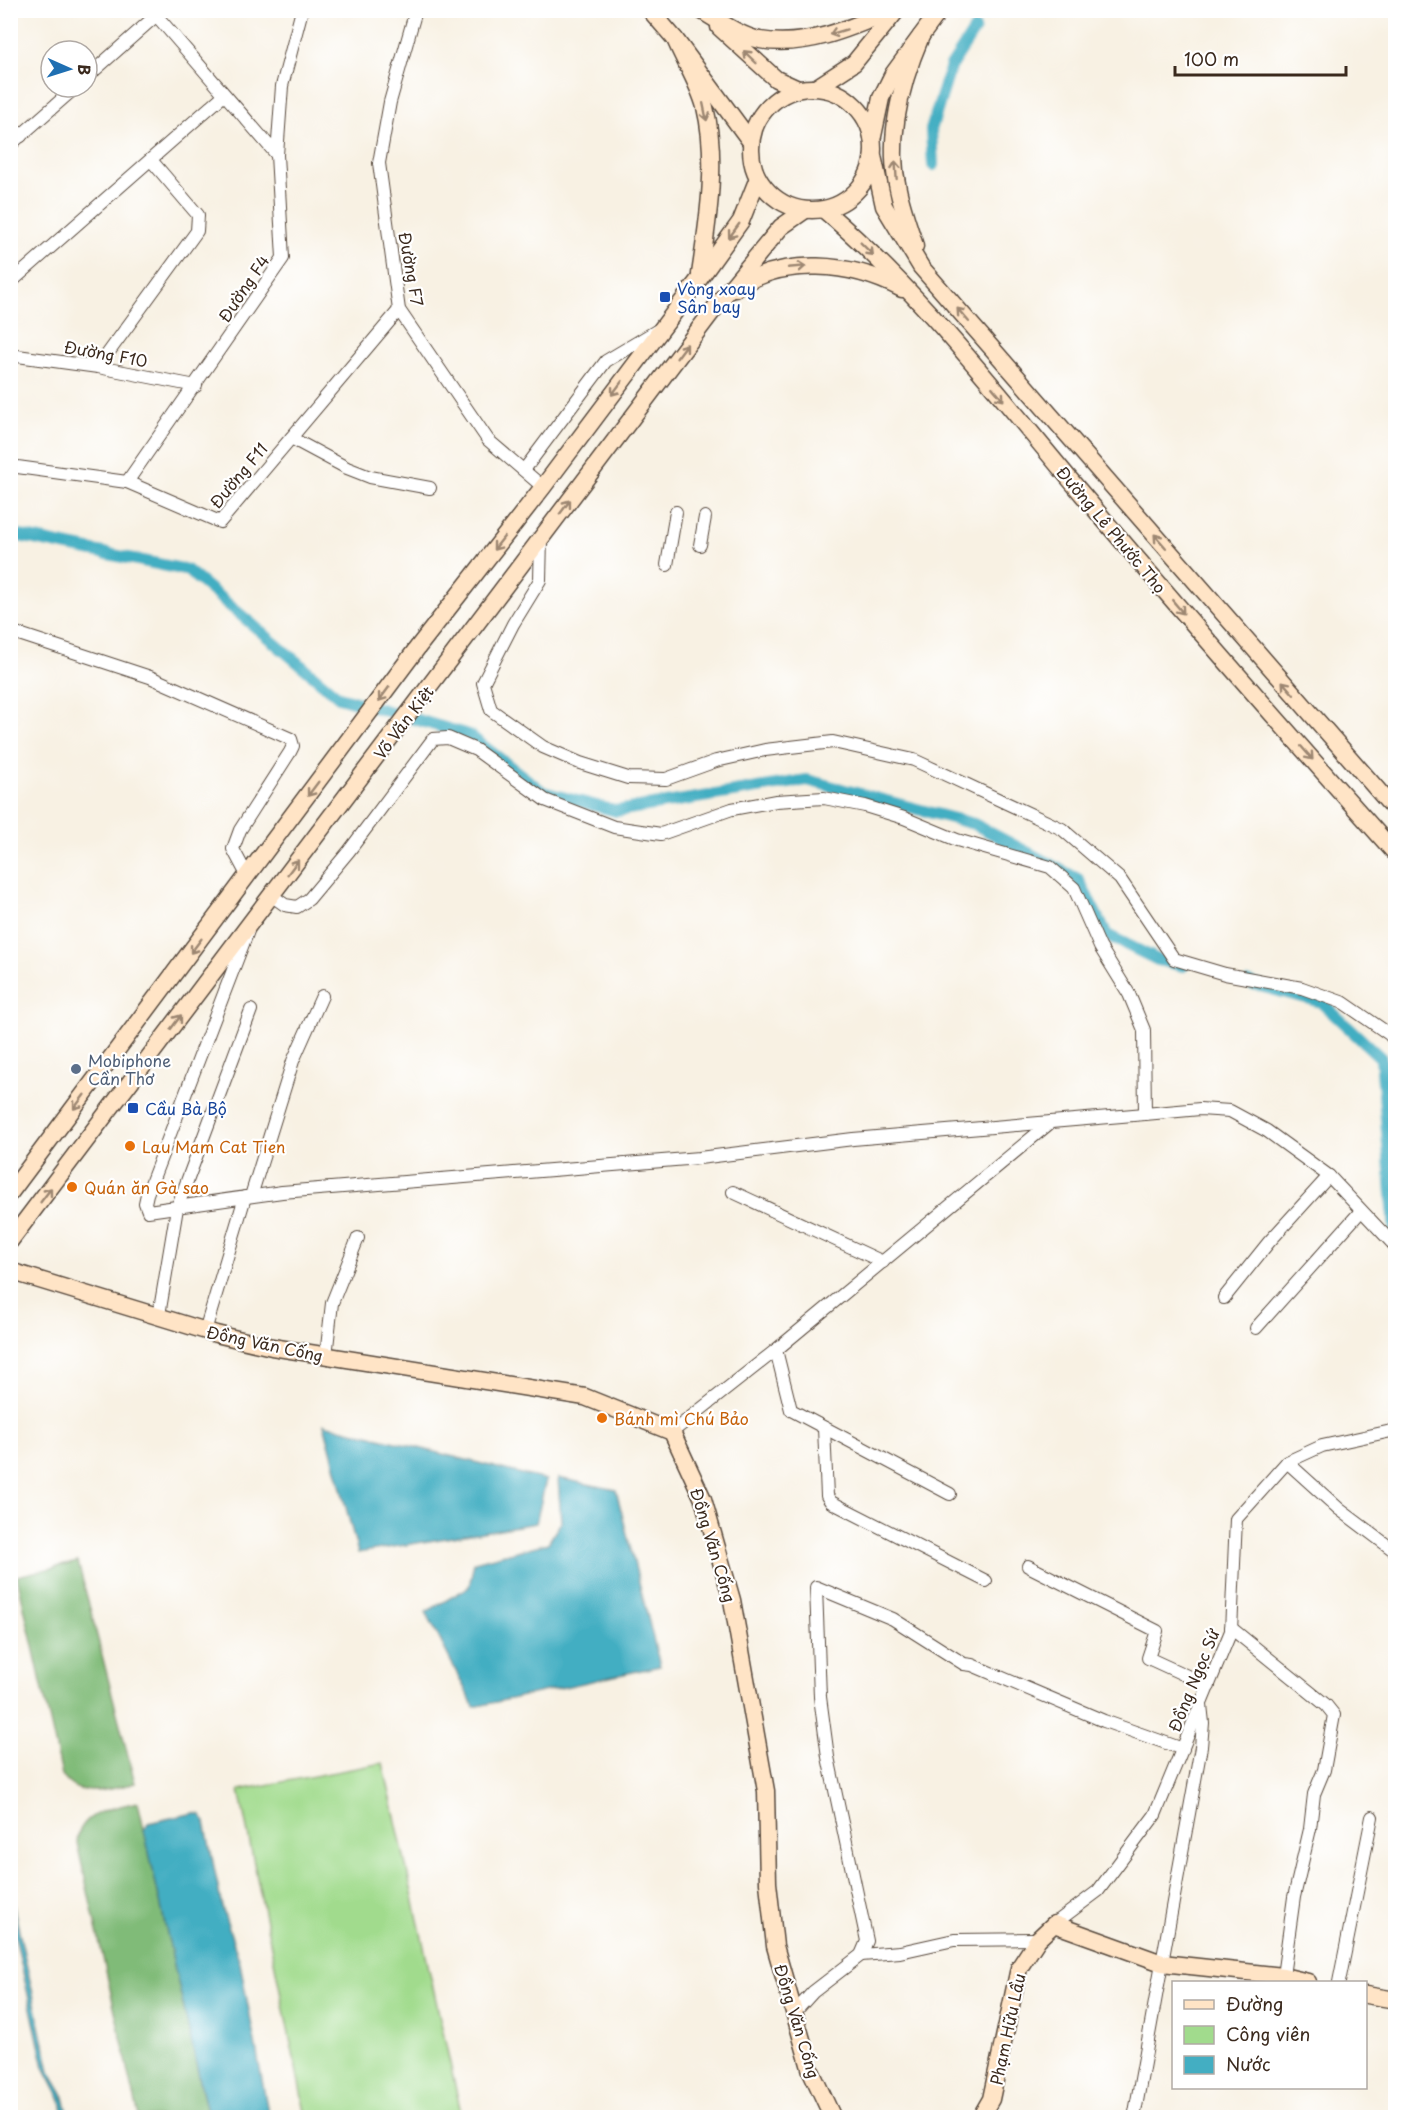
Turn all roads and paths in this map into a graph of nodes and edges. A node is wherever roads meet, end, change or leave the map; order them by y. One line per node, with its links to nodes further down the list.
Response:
1 (302, 10): 20 (street, Đường F4)
2 (416, 10): 31 (street, Đường F7)
3 (650, 10): 9 (street)
4 (895, 10): 6 (street, one-way to 6); 11 (street)
5 (940, 10): 8 (street)
6 (702, 11): 12 (street, one-way to 6)
7 (158, 13): 10 (street); 13 (street)
8 (921, 36): 17 (street); 26 (street, one-way to 8)
9 (675, 39): 18 (street); 27 (street, one-way to 27)
10 (99, 66)
11 (817, 87): 12 (street); 17 (street)
12 (798, 89): 18 (street)
13 (225, 94): 20 (street); 22 (street)
14 (63, 99): 16 (street)
15 (10, 126): 16 (street)
16 (21, 136): 19 (street)
17 (872, 136): 21 (street)
18 (751, 142): 23 (street)
19 (10, 145)
20 (277, 154): 35 (street, Đường F4)
21 (873, 156): 24 (street); 26 (street, Đường Lê Phước Thọ)
22 (151, 159): 28 (street); 34 (street)
23 (758, 178): 25 (street); 27 (street, Võ Văn Kiệt, one-way to 27)
24 (824, 210): 25 (street); 30 (street, Đường Lê Phước Thọ, one-way to 30)
25 (804, 211): 29 (street, Võ Văn Kiệt)
26 (921, 267): 48 (street, Đường Lê Phước Thọ, one-way to 26)
27 (700, 278): 32 (street, Võ Văn Kiệt)
28 (10, 283)
29 (724, 296): 30 (street, one-way to 30); 44 (street, Võ Văn Kiệt, one-way to 29)
30 (915, 296): 49 (street, Đường Lê Phước Thọ, one-way to 49)
31 (399, 310): 36 (street, Đường F11); 38 (street, Đường F7)
32 (662, 328): 38 (street); 40 (street, Võ Văn Kiệt, one-way to 40)
33 (10, 355): 34 (street, Đường F10)
34 (98, 366): 35 (street, Đường F10)
35 (196, 386): 39 (street, Đường F4)
36 (291, 438): 39 (street, Đường F11); 41 (street)
37 (10, 466): 39 (street, Đường F11)
38 (524, 470): 40 (street, Đường F7)
39 (127, 482)
40 (543, 487): 50 (street, Võ Văn Kiệt, one-way to 50)
41 (430, 488)
42 (676, 512): 46 (street)
43 (705, 517): 45 (street)
44 (541, 538): 51 (street, Võ Văn Kiệt, one-way to 44); 55 (street)
45 (700, 544)
46 (667, 565)
47 (10, 631): 50 (street)
48 (1395, 811)
49 (1395, 854)
50 (248, 877): 60 (street, Võ Văn Kiệt, one-way to 60)
51 (272, 895): 52 (street, Võ Văn Kiệt); 56 (street)
52 (252, 921): 62 (street); 65 (street, Võ Văn Kiệt, one-way to 52)
53 (322, 996): 61 (street)
54 (251, 1010): 62 (street)
55 (1395, 1042)
56 (1145, 1114): 57 (street); 58 (street)
57 (1051, 1122): 61 (street); 67 (street)
58 (1329, 1176): 63 (street); 69 (street)
59 (733, 1192): 67 (street)
60 (10, 1193)
61 (248, 1197): 62 (street); 72 (street)
62 (177, 1208): 70 (street)
63 (1361, 1211): 66 (street); 71 (street)
64 (358, 1238): 74 (street)
65 (10, 1241)
66 (1395, 1247)
67 (883, 1262): 73 (street)
68 (10, 1271): 70 (street, Đồng Văn Cống)
69 (1224, 1298)
70 (159, 1315): 72 (street, Đồng Văn Cống)
71 (1256, 1328)
72 (205, 1331): 74 (street, Đồng Văn Cống)
73 (776, 1350): 75 (street); 77 (street)
74 (326, 1356): 77 (street, Đồng Văn Cống)
75 (824, 1428): 79 (street); 82 (street)
76 (1395, 1430): 78 (street, Đồng Ngọc Sứ)
77 (672, 1432): 97 (street, Đồng Văn Cống)
78 (1287, 1462): 80 (street); 83 (street, Đồng Ngọc Sứ)
79 (950, 1494)
80 (1395, 1552)
81 (1028, 1566): 84 (street)
82 (986, 1581)
83 (1231, 1628): 84 (street, Đồng Ngọc Sứ); 92 (street)
84 (1209, 1686): 85 (street, Đồng Ngọc Sứ)
85 (1201, 1705): 86 (street, Đồng Ngọc Sứ); 91 (street)
86 (1183, 1749): 88 (street, Đồng Ngọc Sứ); 90 (street)
87 (1372, 1817): 94 (street)
88 (1054, 1924): 89 (street, Phạm Hữu Lầu); 91 (street)
89 (1038, 1939): 90 (street); 99 (street, Phạm Hữu Lầu)
90 (861, 1955): 97 (street)
91 (1162, 1963): 92 (street); 100 (street)
92 (1283, 1976): 93 (street)
93 (1301, 1981)
94 (1339, 1981)
95 (1367, 1995): 96 (street)
96 (1395, 2000)
97 (793, 2014): 98 (street, Đồng Văn Cống)
98 (833, 2118)
99 (981, 2118)
100 (1134, 2118)

